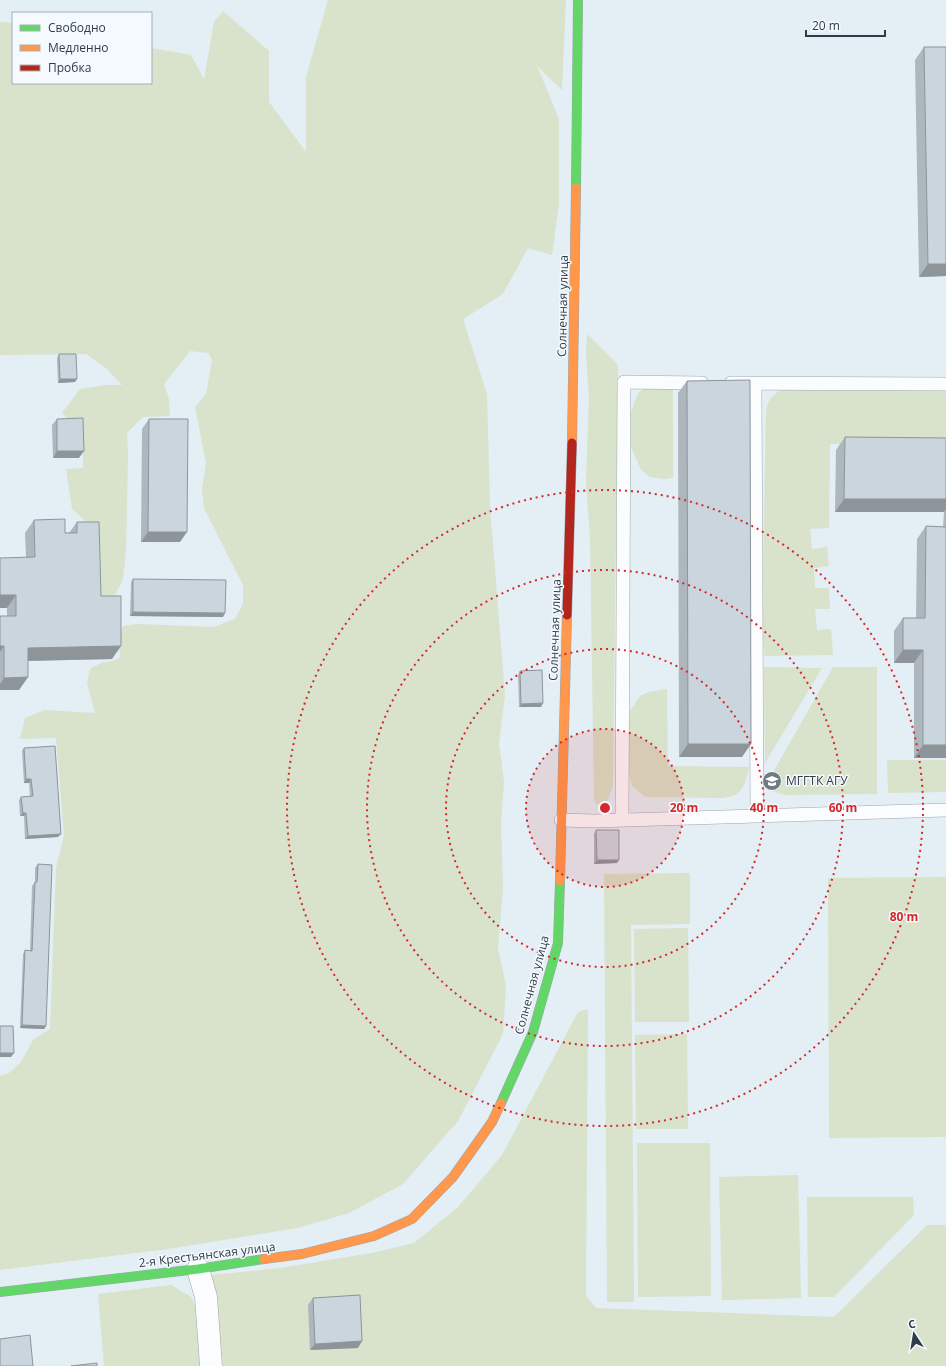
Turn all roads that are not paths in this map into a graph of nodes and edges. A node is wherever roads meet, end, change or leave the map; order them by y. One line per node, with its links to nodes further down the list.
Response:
1 (578, 0): 7 (street, Солнечная улица)
2 (755, 384): 3 (lane); 5 (lane); 6 (lane)
3 (946, 384)
4 (946, 810): 5 (lane)
5 (757, 815): 6 (lane)
6 (622, 819): 7 (lane)
7 (561, 820): 8 (street, Солнечная улица)
8 (412, 1219): 9 (street, 2-я Крестьянская улица)
9 (198, 1269): 10 (street, 2-я Крестьянская улица); 11 (street)
10 (0, 1292)
11 (210, 1366)

